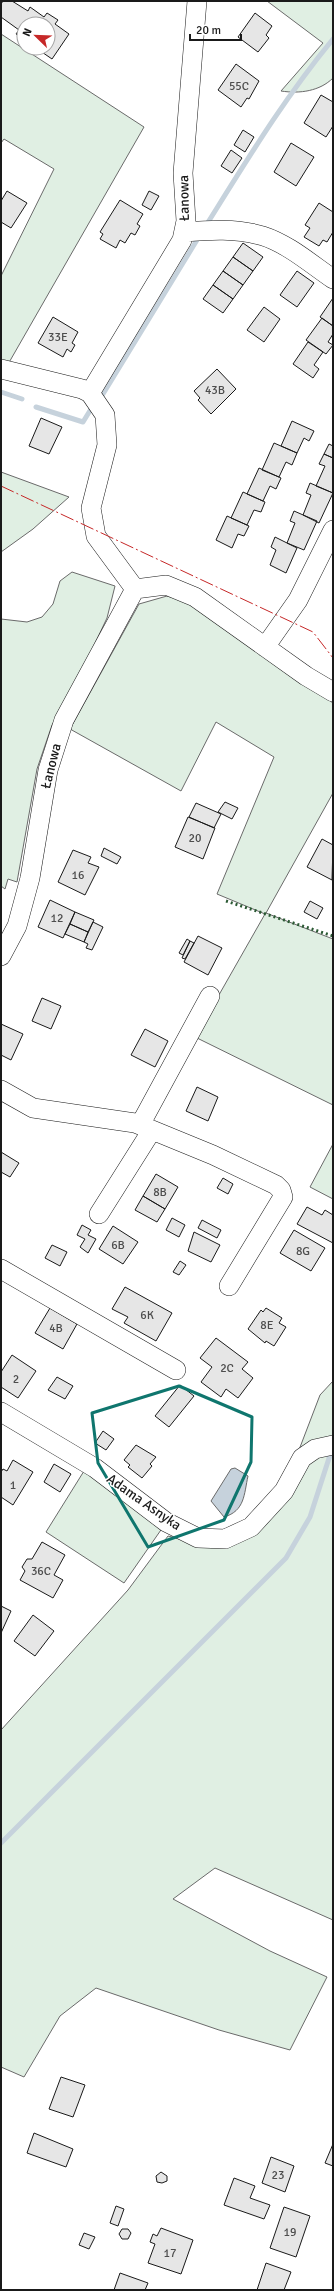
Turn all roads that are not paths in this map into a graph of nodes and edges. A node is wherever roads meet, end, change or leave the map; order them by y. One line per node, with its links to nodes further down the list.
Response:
1 (197, 1): 2 (street, Łanowa)
2 (184, 232): 3 (street); 5 (street, Łanowa)
3 (333, 279)
4 (1, 369): 5 (street)
5 (90, 393): 7 (street)
6 (333, 530): 8 (street)
7 (135, 589): 8 (street); 10 (street, Łanowa)
8 (265, 647): 9 (street)
9 (333, 692)
10 (1, 956)
11 (210, 996): 13 (street)
12 (1, 1090): 13 (street)
13 (146, 1128): 14 (street); 16 (street)
14 (99, 1214)
15 (1, 1269): 17 (street)
16 (229, 1286)
17 (176, 1370)
18 (1, 1412): 19 (street, Adama Asnyka)
19 (333, 1445)

